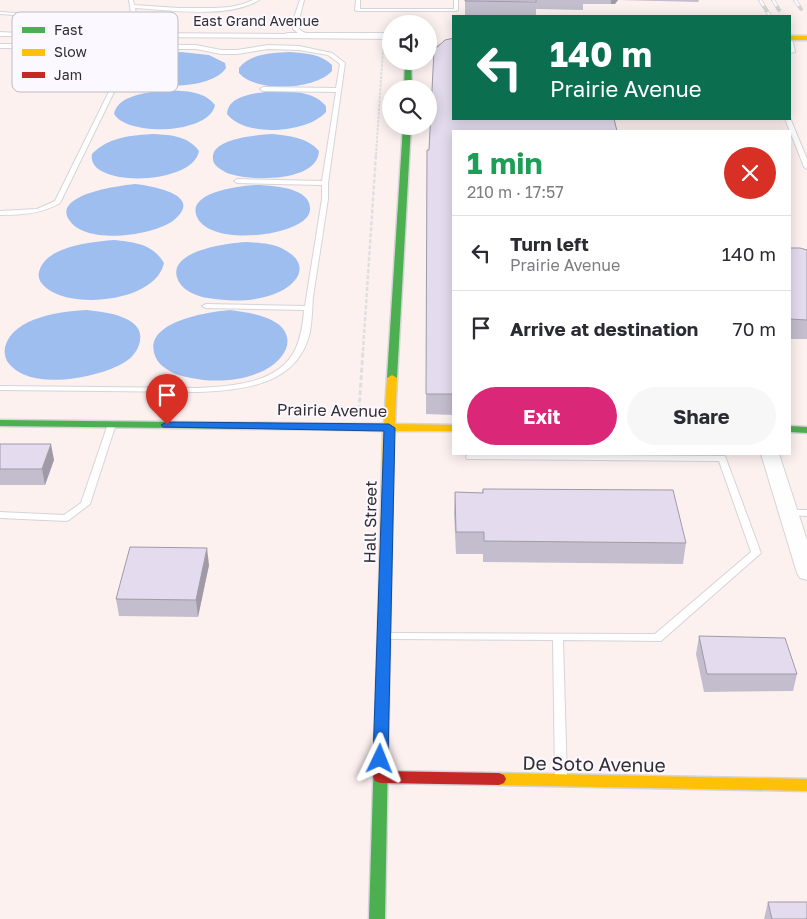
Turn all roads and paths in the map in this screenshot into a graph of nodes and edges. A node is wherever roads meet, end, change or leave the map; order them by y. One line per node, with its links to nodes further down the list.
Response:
1 (257, 0): 5 (lane)
2 (302, 0): 8 (lane)
3 (358, 0): 4 (lane)
4 (456, 0)
5 (132, 3)
6 (178, 35): 7 (lane, East Grand Avenue)
7 (288, 36): 8 (street, East Grand Avenue)
8 (314, 36): 13 (street, East Grand Avenue)
9 (437, 36): 10 (main road)
10 (452, 37)
11 (791, 38): 12 (main road)
12 (807, 38)
13 (382, 39)
14 (452, 43): 16 (main road)
15 (178, 47): 19 (lane)
16 (437, 48)
17 (386, 70): 30 (path)
18 (263, 88): 19 (lane)
19 (339, 90): 25 (lane)
20 (112, 92): 26 (lane)
21 (788, 120): 23 (lane)
22 (406, 135): 33 (main road, Hall Street)
23 (807, 168)
24 (237, 181): 25 (lane)
25 (325, 184): 28 (lane)
26 (0, 213)
27 (206, 306): 28 (lane)
28 (308, 308): 29 (lane)
29 (0, 388)
30 (359, 406)
31 (0, 424): 32 (main road, Prairie Avenue)
32 (112, 424): 33 (main road, Prairie Avenue); 40 (lane)
33 (389, 428): 34 (main road, Prairie Avenue); 42 (main road, Hall Street)
34 (452, 428)
35 (791, 429): 36 (main road)
36 (807, 430)
37 (770, 455): 39 (street)
38 (470, 457): 43 (lane)
39 (798, 513): 41 (street)
40 (0, 515)
41 (807, 573)
42 (384, 635): 43 (lane); 44 (main road, Hall Street)
43 (558, 637): 45 (lane)
44 (380, 777): 45 (main road, De Soto Avenue); 47 (main road, Hall Street)
45 (561, 780): 46 (main road, De Soto Avenue)
46 (807, 785)
47 (377, 919)

